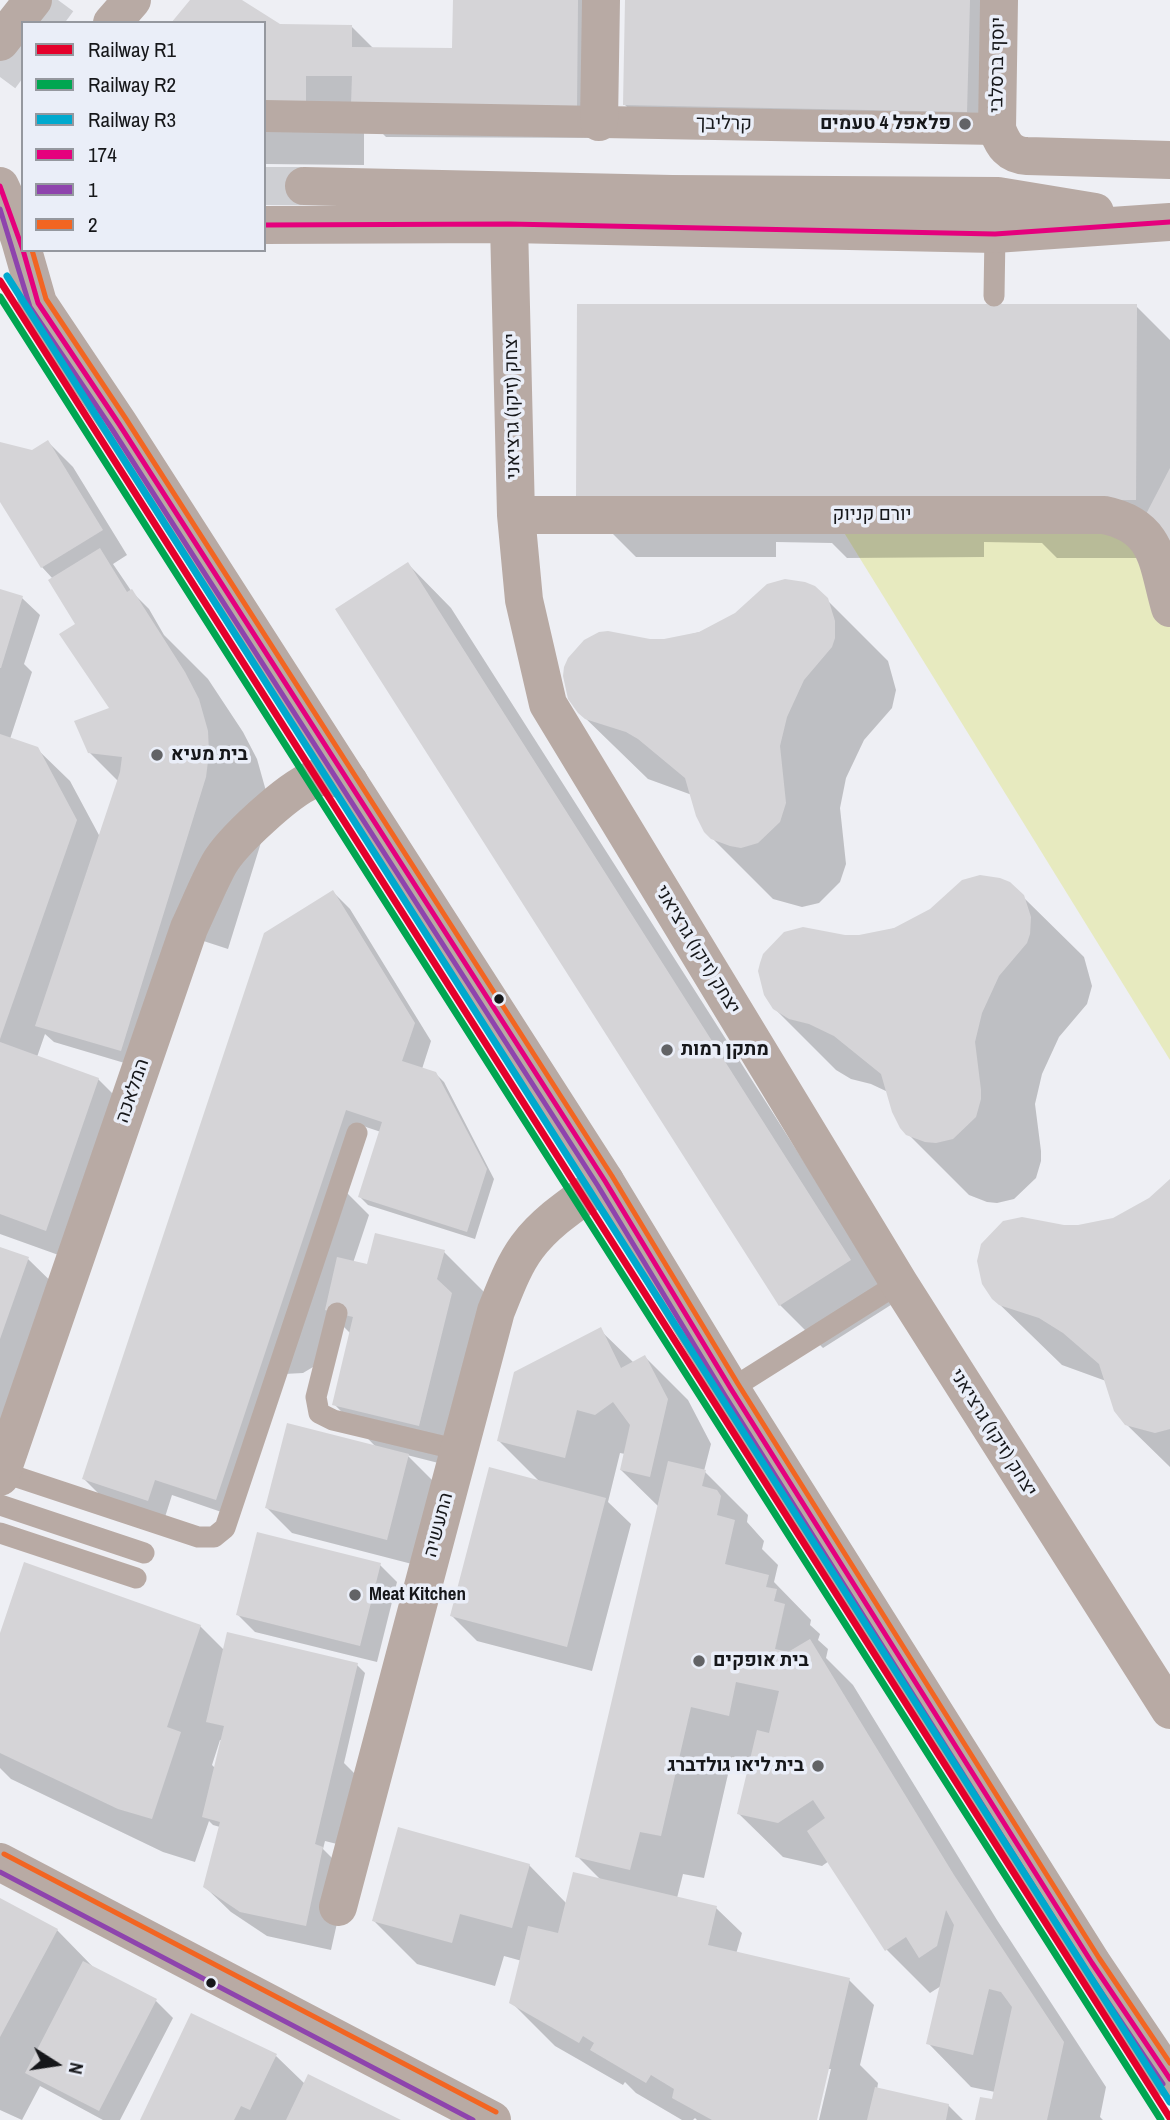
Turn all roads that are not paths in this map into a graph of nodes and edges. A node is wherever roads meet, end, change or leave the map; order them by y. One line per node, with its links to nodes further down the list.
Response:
1 (33, 0): 6 (street)
2 (132, 0): 5 (street)
3 (601, 0): 8 (street)
4 (999, 0): 9 (street, יוסף ברסלבי)
5 (114, 21)
6 (0, 42)
7 (266, 116): 8 (street, קרליבך)
8 (599, 122): 9 (street, קרליבך)
9 (997, 129): 10 (street)
10 (1170, 160)
11 (304, 186): 13 (street)
12 (10, 213): 17 (street)
13 (1162, 222): 16 (street)
14 (509, 224): 15 (street); 16 (street); 22 (street, יצחק (זיקו) גרציאני)
15 (266, 225)
16 (995, 234): 20 (lane)
17 (21, 248)
18 (22, 252): 21 (street)
19 (0, 275): 21 (street)
20 (994, 296)
21 (38, 303): 24 (street)
22 (516, 515): 23 (street, יורם קניוק); 27 (street, יצחק (זיקו) גרציאני)
23 (1170, 608)
24 (349, 782): 26 (street); 31 (street, המלאכה)
25 (357, 1132): 31 (lane)
26 (605, 1181): 29 (street); 30 (street, התעשיה)
27 (899, 1283): 29 (lane); 35 (street, יצחק (זיקו) גרציאני)
28 (337, 1313): 30 (lane)
29 (731, 1389): 38 (street)
30 (459, 1450): 37 (street, התעשיה)
31 (1, 1485): 33 (lane)
32 (0, 1533): 34 (lane)
33 (144, 1553)
34 (136, 1578)
35 (1170, 1710)
36 (0, 1862): 39 (street)
37 (338, 1907)
38 (1170, 2079)
39 (492, 2120)

